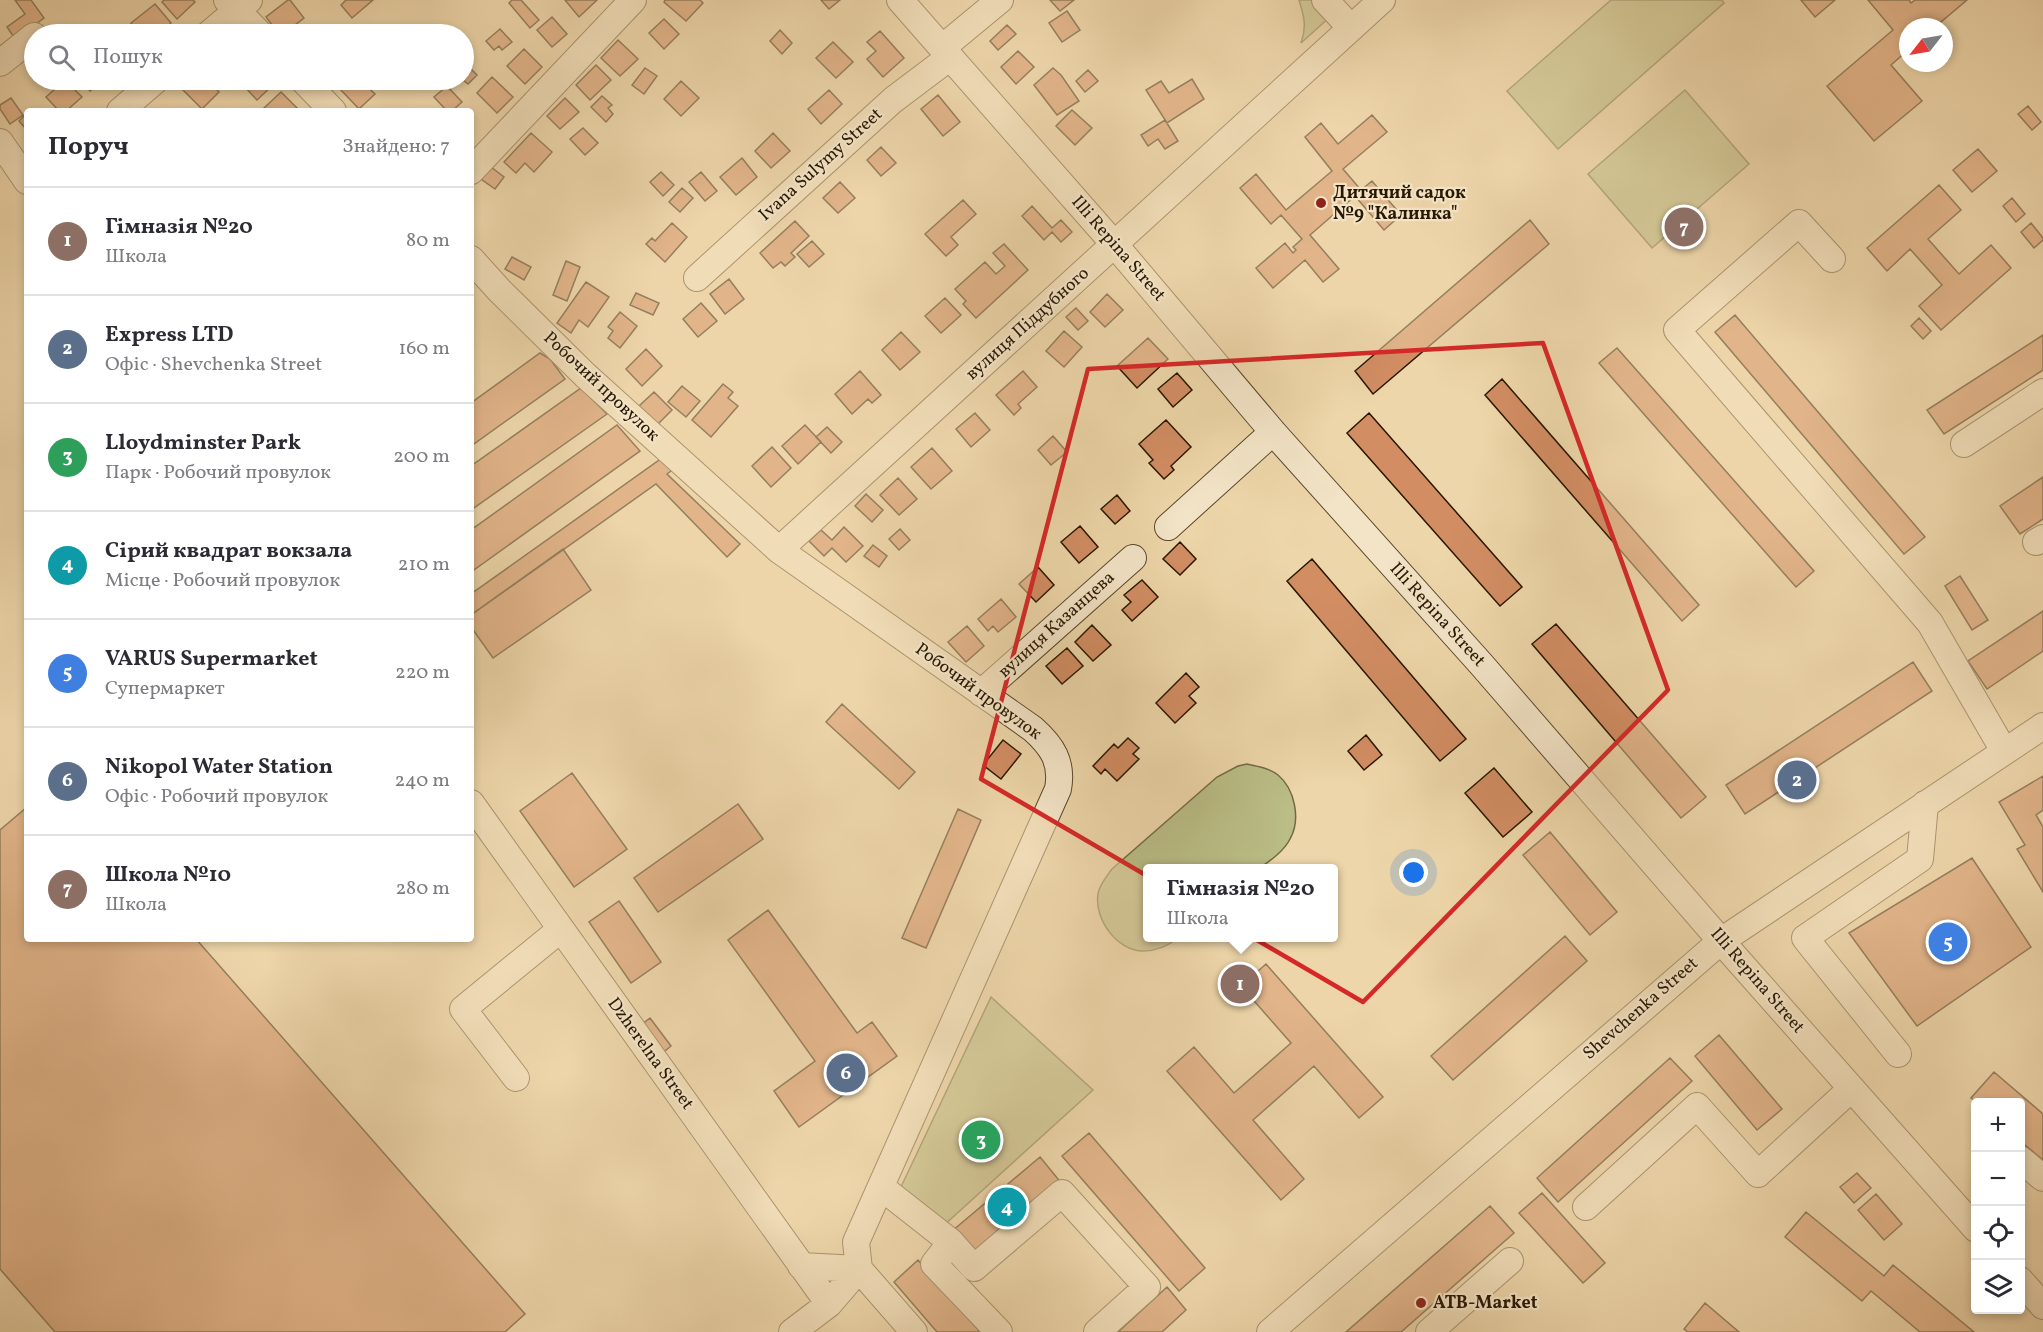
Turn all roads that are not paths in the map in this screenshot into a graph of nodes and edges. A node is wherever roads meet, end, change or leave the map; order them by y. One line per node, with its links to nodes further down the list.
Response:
1 (633, 0): 18 (street)
2 (900, 0): 11 (street, Illi Repina Street)
3 (1000, 0): 11 (street, Ivana Sulymy Street)
4 (1325, 0): 9 (street)
5 (1382, 0): 9 (street, вулиця Піддубного)
6 (238, 4): 7 (street); 8 (street)
7 (219, 24)
8 (253, 24)
9 (1351, 28): 20 (street, вулиця Піддубного)
10 (24, 44): 12 (street)
11 (946, 52): 20 (street, Illi Repina Street); 23 (street, Ivana Sulymy Street)
12 (0, 63)
13 (144, 90): 15 (street)
14 (313, 90): 16 (street)
15 (123, 108)
16 (330, 108)
17 (0, 142): 19 (street)
18 (474, 168)
19 (24, 177)
20 (1115, 245): 25 (street, Illi Repina Street); 28 (street, вулиця Піддубного)
21 (1832, 259): 32 (street)
22 (474, 262): 28 (street, Робочий провулок)
23 (697, 278)
24 (2043, 392): 26 (street)
25 (1273, 432): 27 (street); 36 (street, Illi Repina Street)
26 (1964, 444)
27 (1168, 527)
28 (779, 550): 30 (street, Робочий провулок)
29 (1133, 558): 30 (street, вулиця Казанцева)
30 (981, 693): 42 (street, Робочий провулок)
31 (2043, 726): 32 (street, Shevchenka Street)
32 (2004, 751): 33 (street, Shevchenka Street)
33 (1924, 804): 36 (street, Shevchenka Street); 37 (street)
34 (474, 807): 35 (street, Dzherelna Street)
35 (561, 929): 38 (street); 47 (street, Dzherelna Street)
36 (1720, 940): 39 (street, Illi Repina Street); 56 (street, Shevchenka Street)
37 (1898, 1054)
38 (516, 1078)
39 (1851, 1089): 43 (street); 44 (street, Illi Repina Street)
40 (2025, 1163): 41 (street)
41 (2043, 1178)
42 (881, 1187): 45 (street); 48 (street, Робочий провулок)
43 (1586, 1207)
44 (1971, 1223)
45 (951, 1242): 54 (street); 55 (street)
46 (1510, 1261): 57 (street)
47 (801, 1266): 48 (street); 50 (street, Dzherelna Street)
48 (859, 1269): 50 (street); 53 (street)
49 (2025, 1286): 51 (street)
50 (828, 1304): 52 (street)
51 (2043, 1306)
52 (792, 1332)
53 (914, 1332)
54 (999, 1332)
55 (1097, 1332)
56 (1270, 1332)
57 (1429, 1332)

